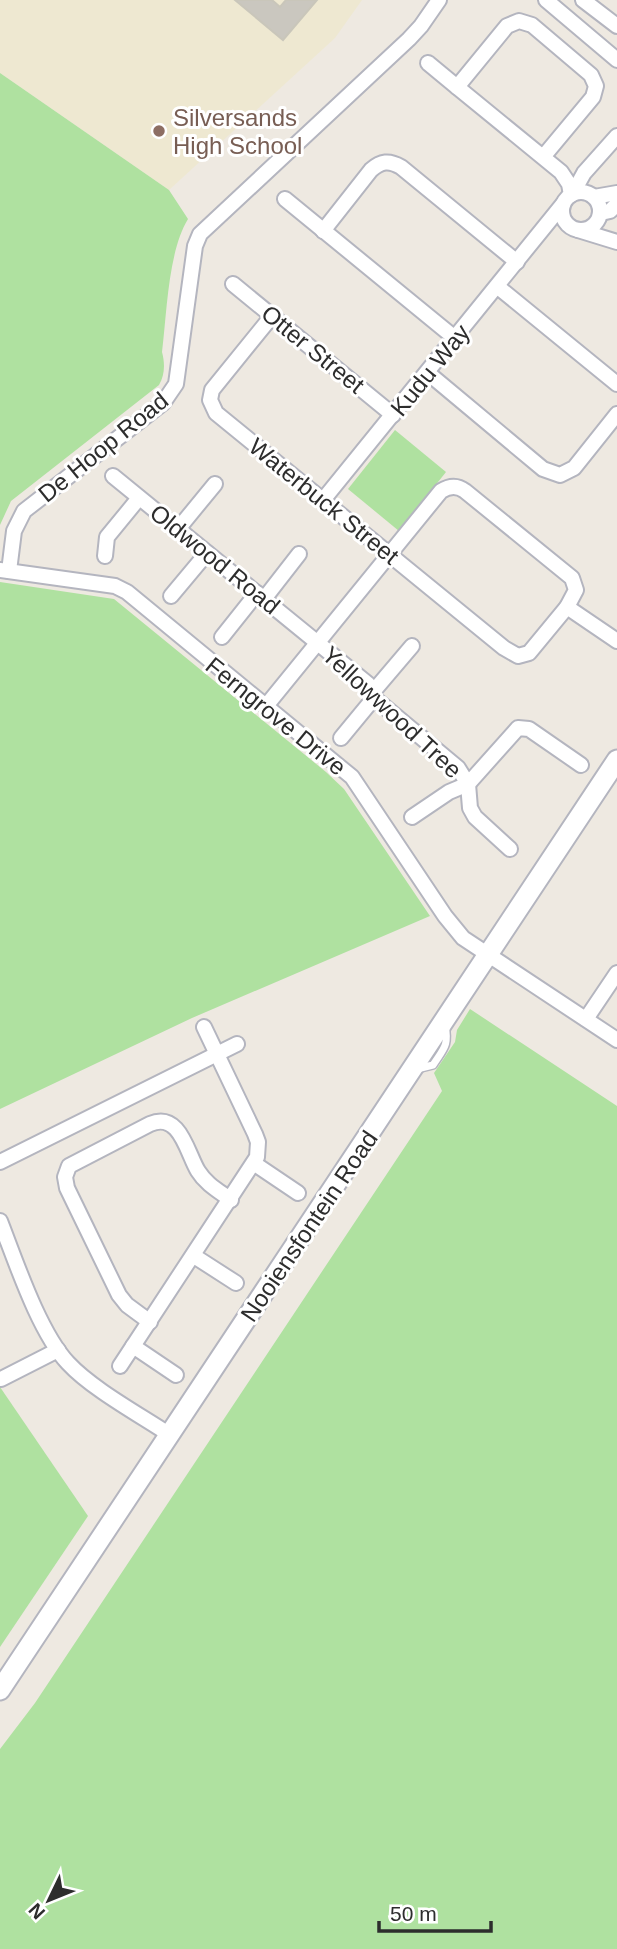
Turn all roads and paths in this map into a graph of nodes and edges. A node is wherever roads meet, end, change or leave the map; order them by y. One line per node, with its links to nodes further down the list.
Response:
1 (439, 0): 41 (street, De Hoop Road)
2 (546, 0): 5 (street)
3 (583, 0): 4 (street)
4 (617, 26)
5 (617, 60)
6 (428, 63): 7 (street)
7 (457, 87): 9 (street); 9 (street)
8 (617, 136): 10 (street, Kudu Way)
9 (543, 157): 12 (street)
10 (595, 162): 11 (street, Kudu Way); 14 (street)
11 (584, 173): 12 (street); 15 (street, Kudu Way)
12 (563, 175): 15 (street)
13 (617, 193): 14 (street)
14 (593, 196): 15 (street); 18 (street)
15 (569, 198): 19 (street); 21 (street, Kudu Way)
16 (285, 200): 20 (street)
17 (617, 204): 18 (street)
18 (600, 214): 19 (street); 22 (street)
19 (573, 228): 21 (street, Kudu Way); 22 (street)
20 (323, 231): 23 (street); 27 (street)
21 (537, 239): 23 (street, Kudu Way)
22 (617, 240)
23 (517, 262): 25 (street, Kudu Way)
24 (233, 284): 26 (street, Otter Street)
25 (498, 287): 27 (street, Kudu Way); 29 (street)
26 (272, 316): 31 (street, Otter Street); 35 (street, Waterbuck Street)
27 (456, 339): 28 (street, Kudu Way)
28 (428, 373): 30 (street); 31 (street, Kudu Way)
29 (617, 384)
30 (617, 414)
31 (393, 415): 35 (street, Kudu Way)
32 (113, 476): 34 (street, Oldwood Road)
33 (215, 484): 36 (street)
34 (139, 498): 36 (street, Oldwood Road); 40 (street)
35 (323, 500): 39 (street, Waterbuck Street)
36 (178, 529): 37 (street, Oldwood Road)
37 (207, 553): 42 (street); 43 (street, Oldwood Road)
38 (299, 554): 43 (street)
39 (389, 554): 44 (street, Waterbuck Street); 44 (street); 47 (street)
40 (105, 556)
41 (5, 571): 50 (street, Ferngrove Drive)
42 (171, 596)
43 (260, 596): 45 (street); 47 (street, Oldwood Road)
44 (567, 607): 46 (street)
45 (222, 637)
46 (617, 641)
47 (317, 643): 49 (street, Yellowwood Tree); 50 (street)
48 (412, 646): 49 (street)
49 (373, 696): 51 (street); 54 (street, Yellowwood Tree)
50 (265, 706): 57 (street, Ferngrove Drive)
51 (341, 738)
52 (617, 760): 57 (street, Nooiensfontein Road)
53 (581, 765): 54 (street)
54 (468, 785): 55 (street); 56 (street, Yellowwood Tree)
55 (412, 817)
56 (510, 849)
57 (488, 955): 59 (street, Ferngrove Drive); 77 (street, Nooiensfontein Road)
58 (617, 973): 59 (street)
59 (586, 1019): 61 (street, Ferngrove Drive)
60 (204, 1027): 63 (street)
61 (617, 1040)
62 (237, 1044): 63 (street)
63 (218, 1054): 64 (street); 65 (street)
64 (0, 1162)
65 (255, 1164): 66 (street); 67 (street)
66 (298, 1192)
67 (230, 1200): 69 (street); 71 (street)
68 (0, 1221): 73 (street)
69 (194, 1256): 70 (street); 71 (street)
70 (236, 1283)
71 (150, 1322): 72 (street)
72 (133, 1346): 74 (street); 75 (street)
73 (58, 1350): 76 (street); 77 (street)
74 (120, 1366)
75 (176, 1375)
76 (1, 1379)
77 (170, 1435): 78 (street, Nooiensfontein Road)
78 (0, 1690)

